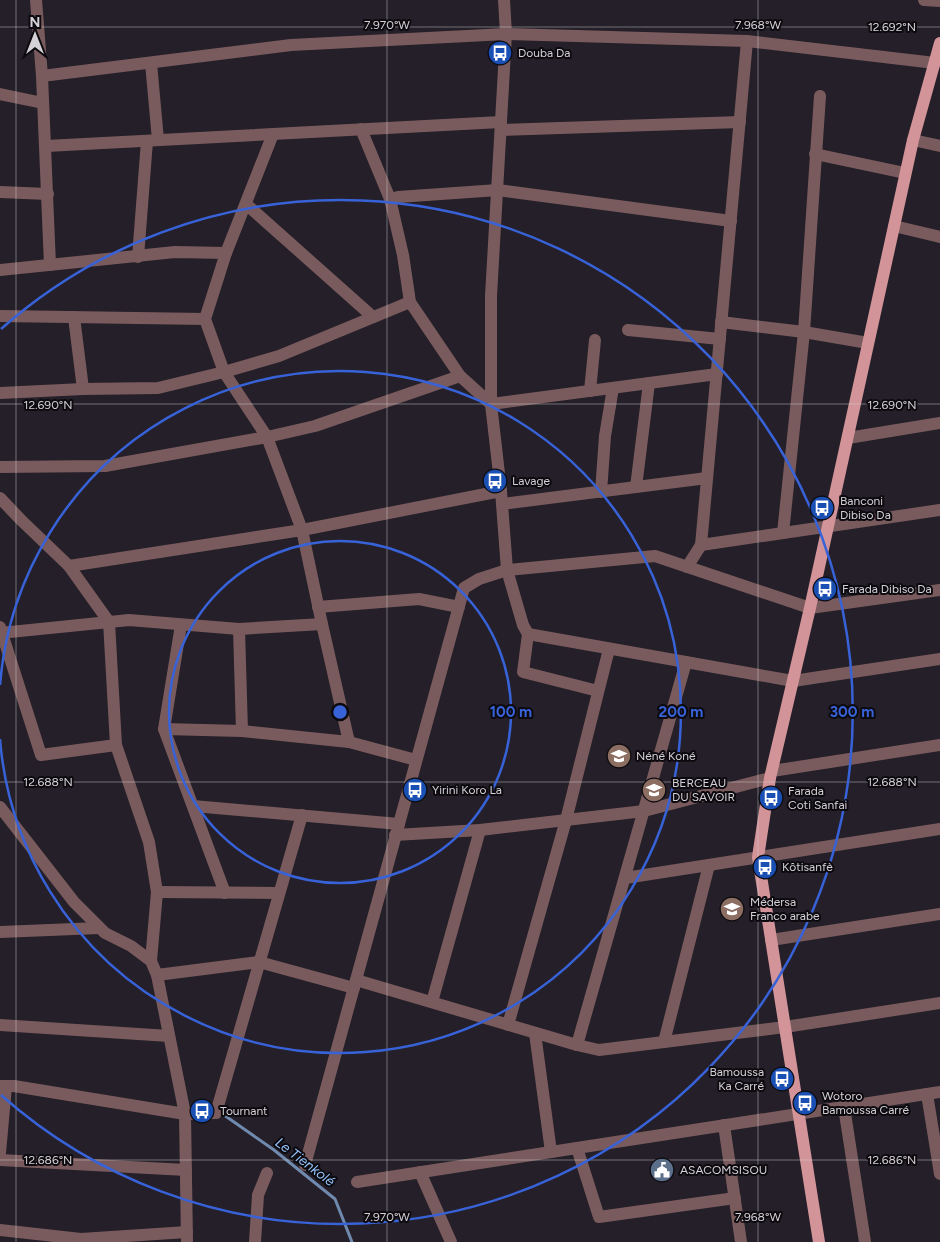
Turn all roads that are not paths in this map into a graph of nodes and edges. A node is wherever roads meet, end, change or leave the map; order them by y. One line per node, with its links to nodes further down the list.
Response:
1 (36, 0): 10 (street)
2 (504, 0): 5 (street)
3 (924, 0): 4 (street)
4 (940, 1)
5 (506, 34): 6 (street); 8 (street); 15 (street)
6 (748, 41): 9 (street); 14 (street)
7 (940, 44): 9 (main road)
8 (151, 63): 10 (street); 19 (street)
9 (934, 63): 18 (main road)
10 (42, 76): 13 (street)
11 (0, 94): 13 (street)
12 (820, 96): 22 (street)
13 (43, 104): 20 (street)
14 (740, 122): 15 (street); 29 (street)
15 (501, 126): 16 (street); 24 (street)
16 (361, 129): 17 (street); 27 (street)
17 (273, 134): 19 (street); 28 (street)
18 (913, 140): 21 (street); 23 (main road)
19 (153, 141): 20 (street); 33 (street)
20 (46, 146): 26 (street)
21 (940, 146)
22 (816, 154): 23 (street); 43 (street)
23 (905, 173): 30 (main road)
24 (498, 190): 27 (street); 29 (street); 55 (street)
25 (0, 192): 26 (street)
26 (48, 194): 34 (street)
27 (390, 199): 36 (street)
28 (246, 204): 32 (street); 39 (street)
29 (731, 221): 41 (street)
30 (894, 226): 31 (street); 46 (main road)
31 (940, 237)
32 (226, 253): 33 (street); 40 (street)
33 (138, 257): 34 (street)
34 (50, 266): 35 (street)
35 (0, 270)
36 (410, 302): 39 (street); 49 (street)
37 (0, 316): 38 (street)
38 (74, 317): 40 (street); 51 (street)
39 (373, 317): 47 (street)
40 (205, 319): 47 (street)
41 (721, 322): 43 (street); 44 (street)
42 (628, 330): 44 (street)
43 (804, 332): 46 (street); 68 (street)
44 (720, 339): 48 (street)
45 (595, 340): 53 (street)
46 (868, 343): 58 (main road)
47 (224, 372): 51 (street); 57 (street)
48 (717, 374): 50 (street); 60 (street)
49 (460, 376): 55 (street); 57 (street)
50 (649, 383): 52 (street); 61 (street)
51 (83, 388): 54 (street)
52 (613, 388): 53 (street); 62 (street)
53 (590, 391): 55 (street)
54 (0, 393)
55 (490, 404): 64 (street)
56 (940, 423): 58 (street)
57 (267, 436): 59 (street); 67 (street)
58 (848, 438): 66 (main road)
59 (0, 467)
60 (707, 478): 61 (street); 69 (street)
61 (636, 487): 62 (street)
62 (601, 492): 64 (street)
63 (0, 498): 70 (street)
64 (502, 498): 67 (street); 72 (street)
65 (940, 510): 66 (street)
66 (828, 526): 68 (street); 76 (main road)
67 (302, 530): 70 (street); 74 (street)
68 (783, 533): 69 (street)
69 (701, 544): 71 (street)
70 (69, 566): 77 (street)
71 (687, 567): 72 (street); 76 (street)
72 (507, 570): 75 (street); 82 (street)
73 (940, 590): 76 (street)
74 (318, 607): 75 (street); 78 (street)
75 (459, 607): 93 (street)
76 (810, 608): 86 (main road)
77 (109, 622): 79 (street); 81 (street); 91 (street)
78 (322, 624): 80 (street); 90 (street)
79 (181, 625): 80 (street); 88 (street)
80 (239, 629): 89 (street)
81 (1, 631): 91 (street)
82 (528, 634): 83 (street); 87 (street)
83 (609, 648): 85 (street); 87 (street)
84 (940, 659): 86 (street)
85 (686, 662): 86 (street); 97 (street)
86 (793, 681): 94 (main road)
87 (598, 691): 99 (street)
88 (164, 729): 89 (street); 95 (street)
89 (242, 731): 90 (street)
90 (350, 742): 93 (street)
91 (116, 745): 106 (street)
92 (940, 745): 94 (street)
93 (416, 760): 100 (street)
94 (771, 774): 97 (street); 103 (main road)
95 (193, 806): 98 (street); 107 (street)
96 (0, 807): 110 (street)
97 (644, 811): 99 (street); 105 (street)
98 (302, 815): 100 (street); 108 (street)
99 (566, 820): 102 (street); 120 (street)
100 (397, 829): 102 (street); 116 (street)
101 (940, 829): 103 (street)
102 (480, 830): 117 (street)
103 (758, 857): 104 (street); 112 (main road)
104 (709, 865): 105 (street); 124 (street)
105 (625, 878): 125 (street)
106 (157, 892): 107 (street); 113 (street)
107 (225, 893): 108 (street)
108 (278, 893): 114 (street)
109 (940, 914): 112 (street)
110 (99, 928): 111 (street); 113 (street)
111 (0, 932)
112 (771, 940): 121 (main road)
113 (151, 961): 115 (street)
114 (259, 962): 115 (street); 116 (street); 129 (street)
115 (157, 975): 123 (street)
116 (355, 984): 117 (street); 136 (street)
117 (432, 1002): 120 (street)
118 (940, 1003): 121 (street)
119 (0, 1025): 123 (street)
120 (508, 1025): 122 (street)
121 (785, 1027): 124 (street); 130 (main road)
122 (535, 1033): 125 (street); 133 (street)
123 (169, 1036): 129 (street)
124 (664, 1042): 125 (street)
125 (577, 1045)
126 (3, 1086): 129 (street); 134 (street)
127 (934, 1093): 128 (street); 140 (street)
128 (844, 1107): 130 (street); 149 (street)
129 (185, 1114): 137 (street)
130 (798, 1114): 131 (street); 148 (main road)
131 (724, 1125): 132 (street); 142 (street)
132 (576, 1148): 133 (street); 142 (street)
133 (551, 1152): 138 (street)
134 (0, 1153)
135 (0, 1160): 137 (street)
136 (305, 1165)
137 (186, 1170): 144 (street)
138 (420, 1172): 141 (street); 146 (street)
139 (267, 1173): 145 (street)
140 (940, 1174)
141 (357, 1182)
142 (735, 1198): 147 (street)
143 (0, 1230): 144 (street)
144 (187, 1237)
145 (255, 1242)
146 (451, 1242)
147 (741, 1242)
148 (818, 1242)
149 (865, 1242)

